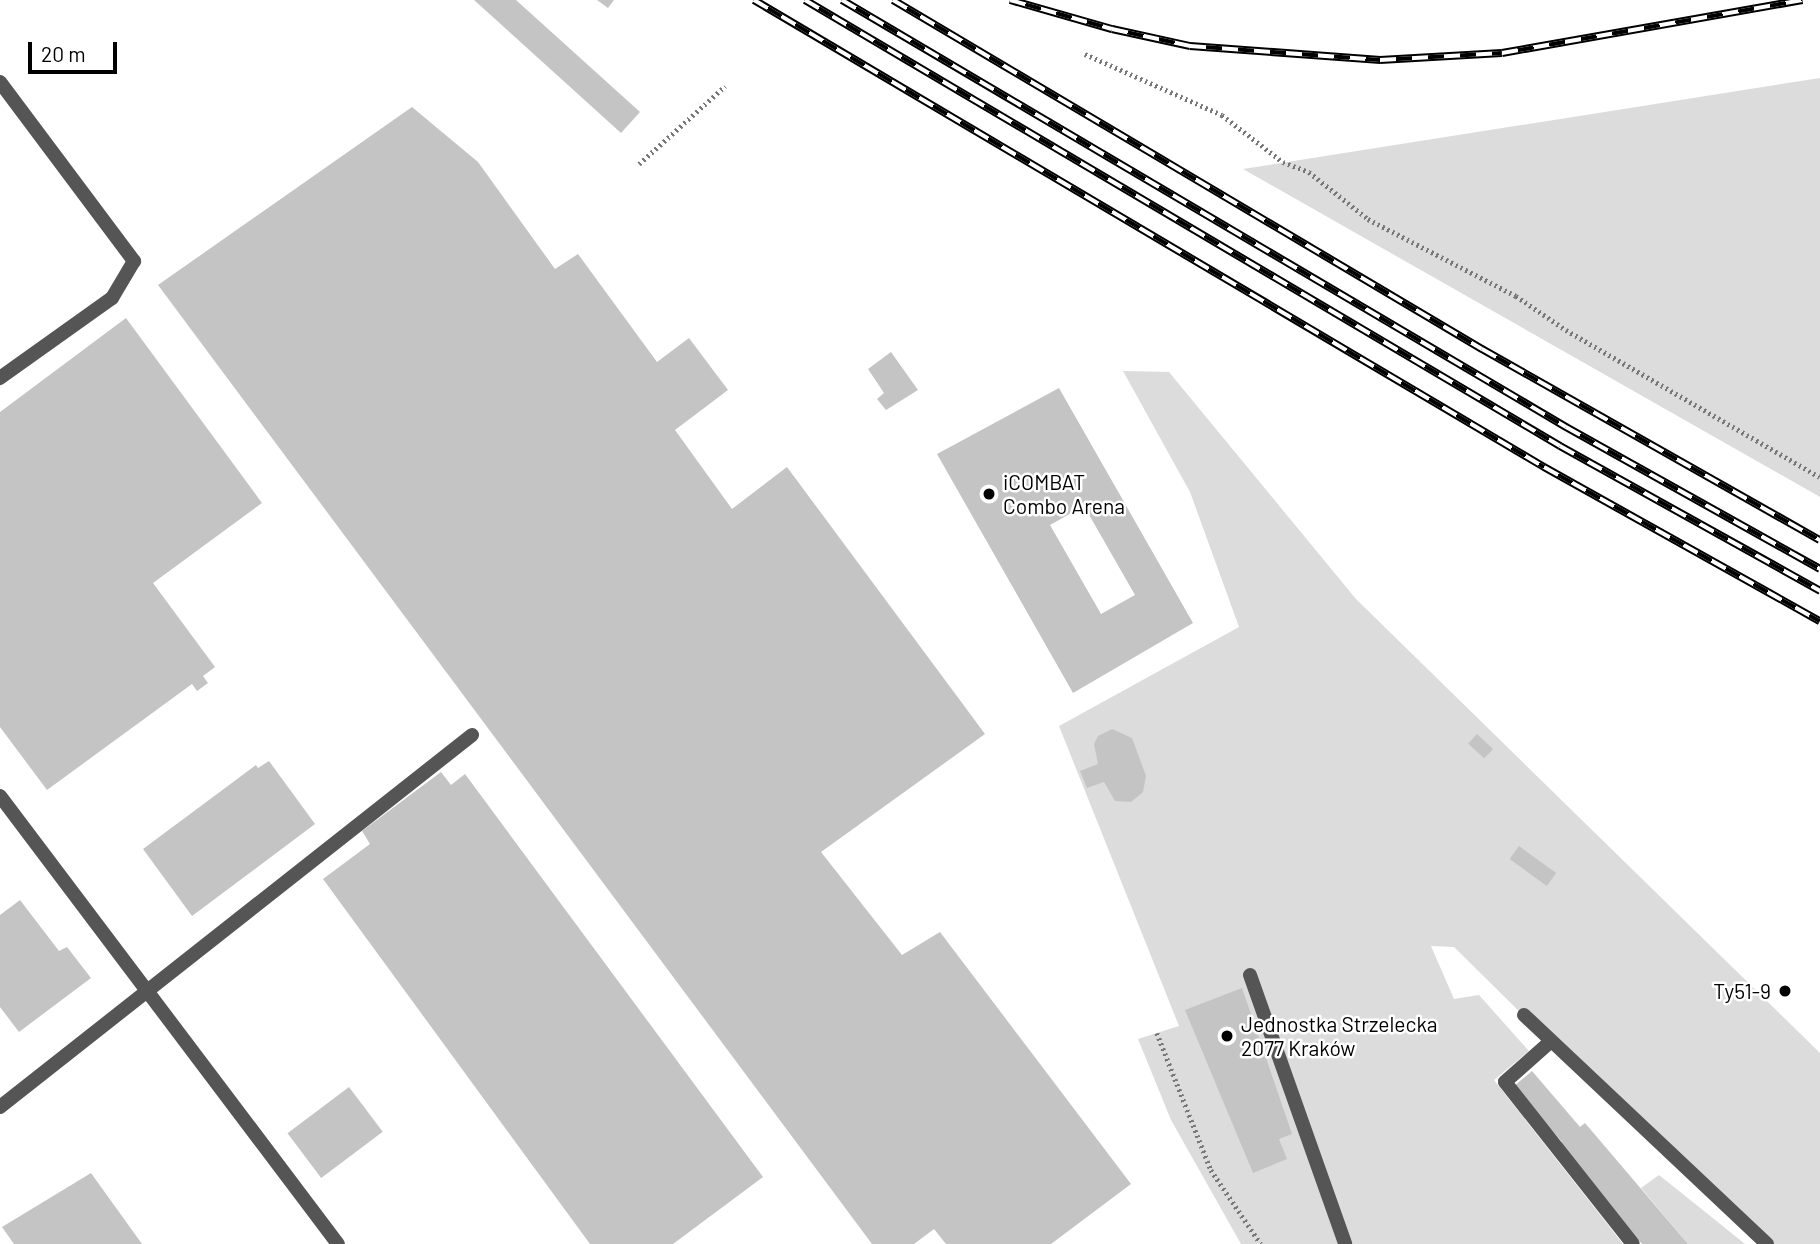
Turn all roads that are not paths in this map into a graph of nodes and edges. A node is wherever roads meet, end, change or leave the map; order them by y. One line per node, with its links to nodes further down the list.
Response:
1 (0, 82): 2 (lane)
2 (0, 378)
3 (472, 735): 6 (lane)
4 (0, 796): 6 (lane)
5 (1250, 975): 11 (lane)
6 (147, 992): 9 (lane); 10 (lane)
7 (1524, 1015): 8 (lane)
8 (1550, 1042): 12 (lane); 13 (lane)
9 (0, 1107)
10 (338, 1244)
11 (1345, 1244)
12 (1633, 1244)
13 (1767, 1244)

